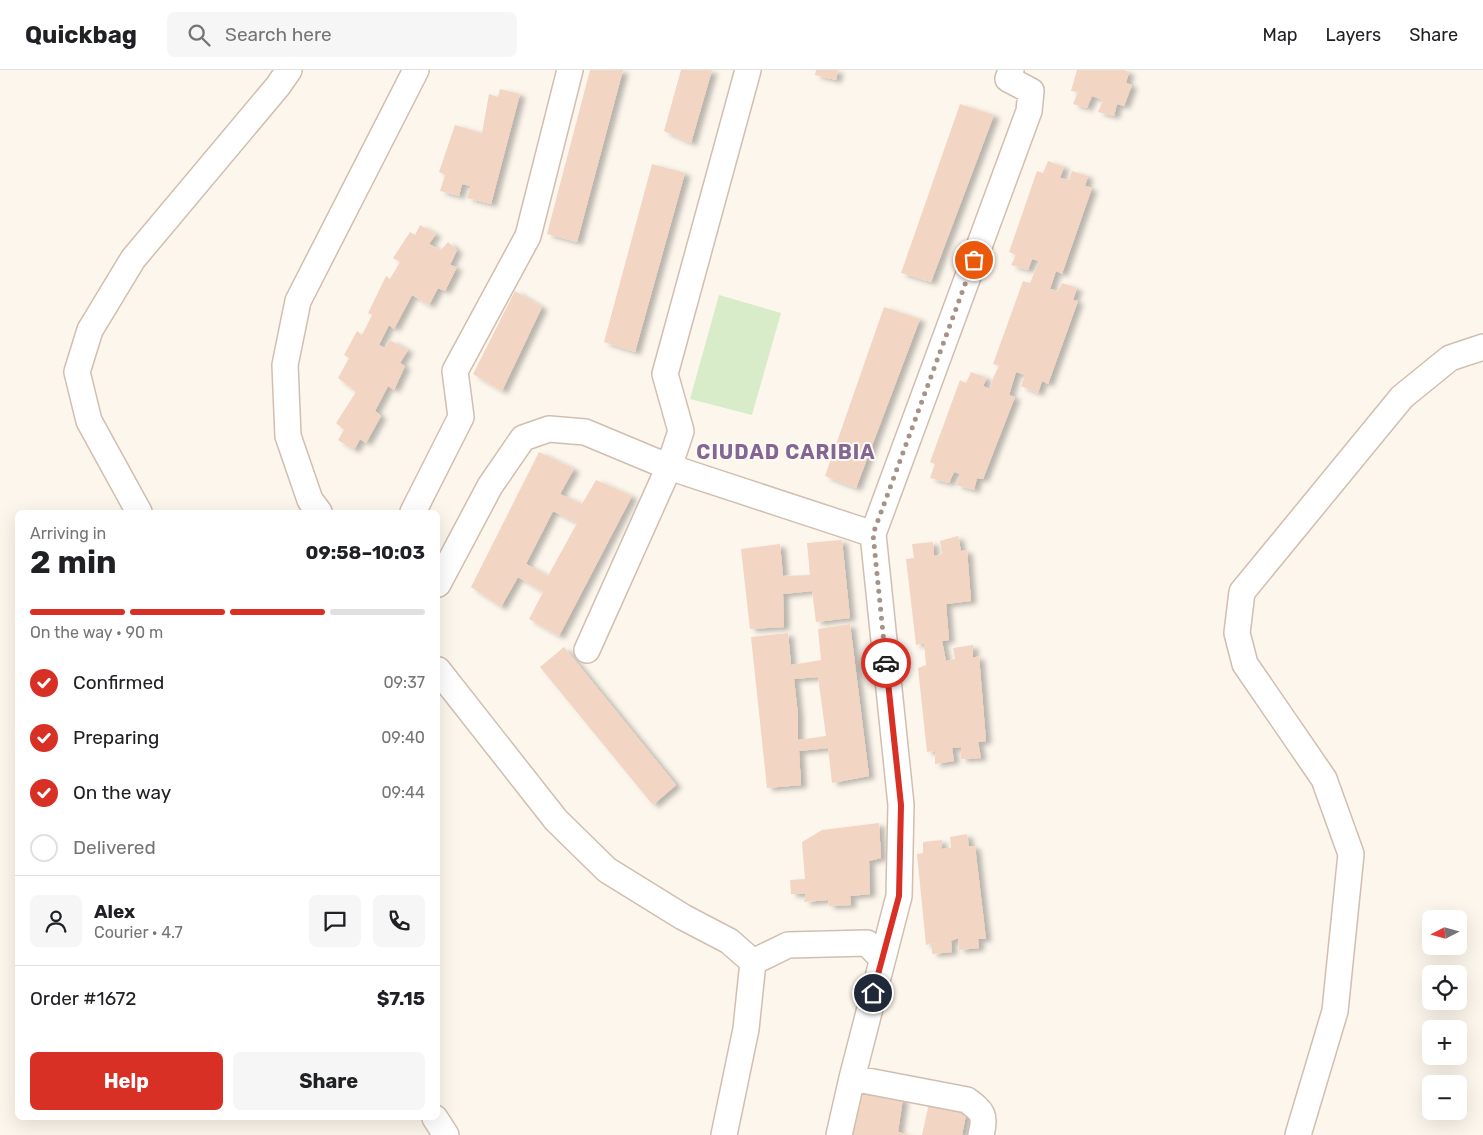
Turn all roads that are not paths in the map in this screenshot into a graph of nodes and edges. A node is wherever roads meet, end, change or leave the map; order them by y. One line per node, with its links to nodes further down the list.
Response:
1 (289, 70): 8 (street)
2 (416, 70): 9 (street)
3 (570, 70): 10 (street)
4 (748, 70): 7 (street)
5 (1011, 70): 11 (street)
6 (1483, 347): 23 (street)
7 (669, 467): 11 (street); 12 (street); 13 (street)
8 (138, 510)
9 (318, 510)
10 (414, 510)
11 (873, 534): 15 (street)
12 (440, 580)
13 (587, 650)
14 (440, 673): 16 (street)
15 (882, 959): 16 (street); 17 (street)
16 (753, 962): 20 (street)
17 (852, 1078): 21 (street); 22 (street)
18 (436, 1120): 19 (street)
19 (446, 1135)
20 (724, 1135)
21 (839, 1135)
22 (981, 1135)
23 (1298, 1135)

